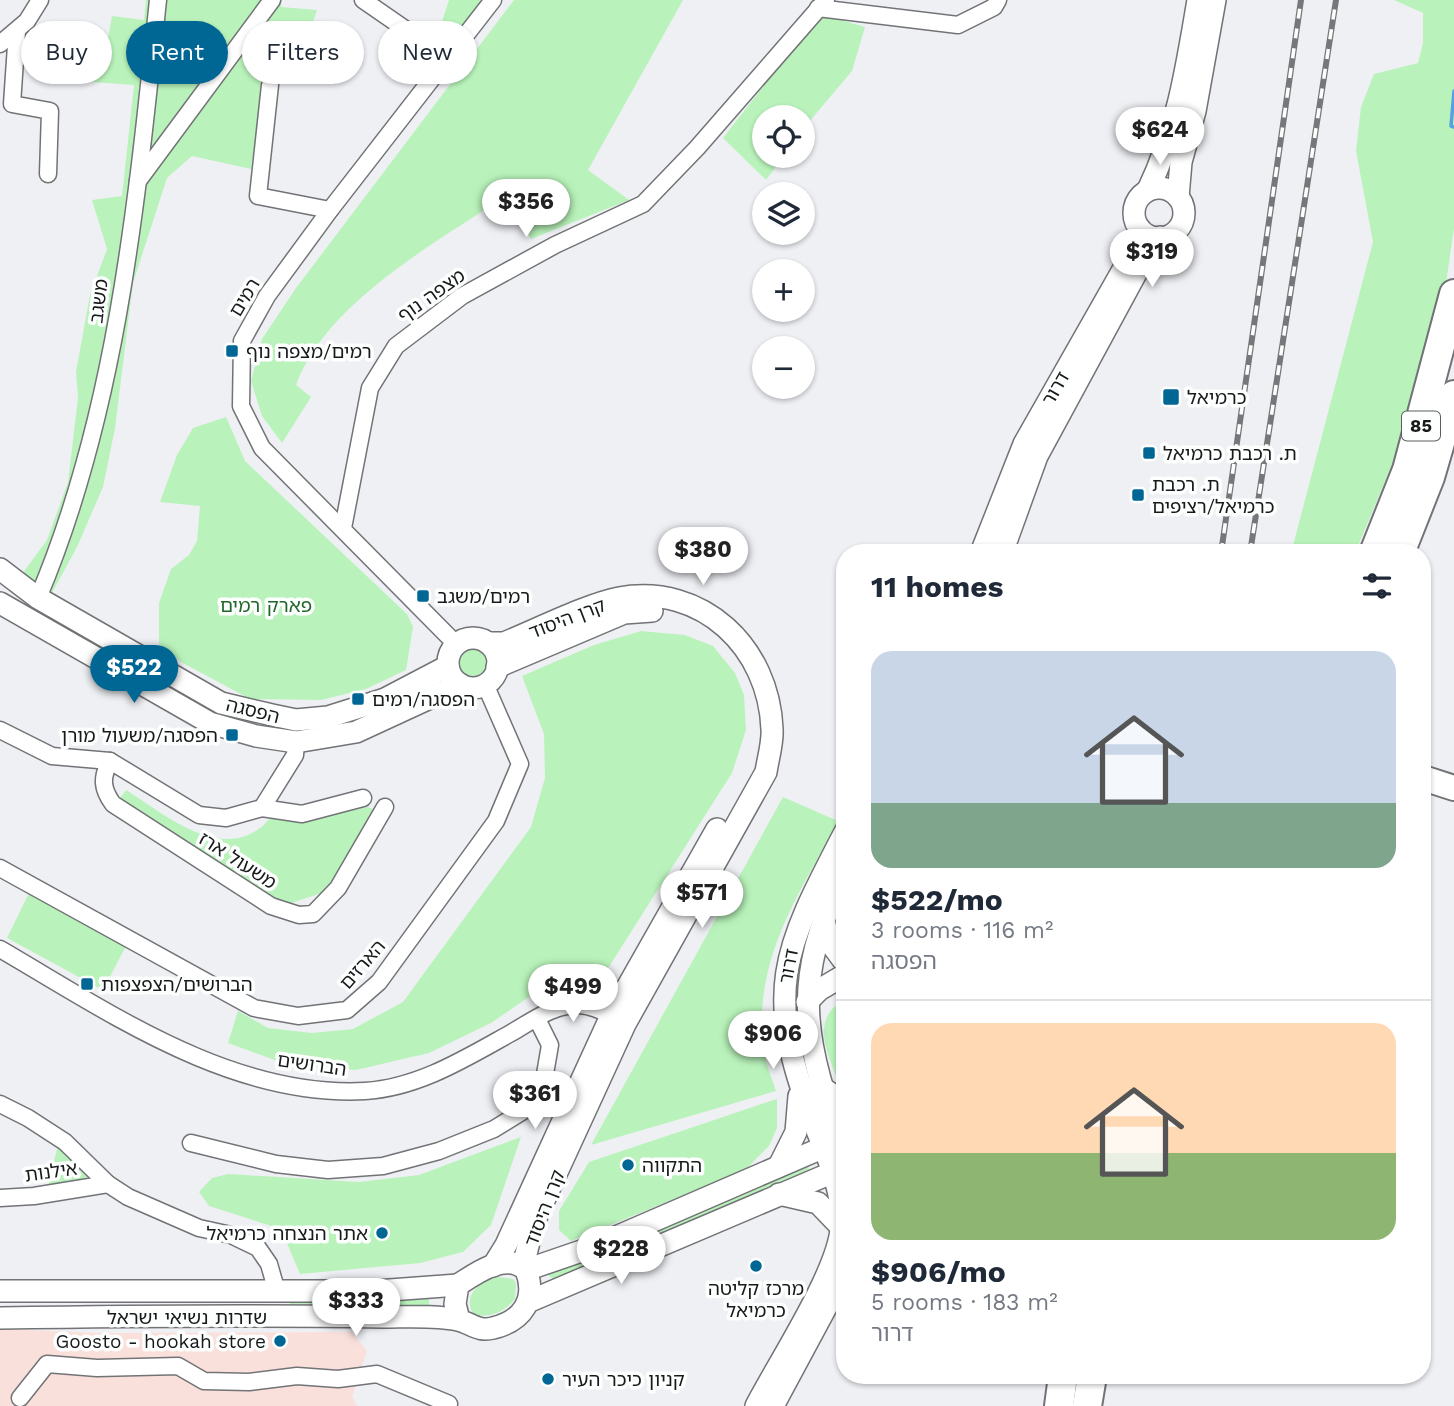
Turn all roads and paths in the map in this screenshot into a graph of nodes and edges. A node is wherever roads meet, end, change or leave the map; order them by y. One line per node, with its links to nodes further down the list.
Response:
1 (40, 0): 12 (street)
2 (158, 0): 17 (street, משגב)
3 (271, 0): 17 (street)
4 (363, 0): 10 (street)
5 (493, 0): 11 (street, רמים)
6 (998, 0): 9 (street)
7 (1198, 0): 18 (street)
8 (1215, 0): 19 (street)
9 (822, 4): 25 (street, מצפה נוף)
10 (393, 21)
11 (476, 21)
12 (17, 31): 13 (street); 16 (street)
13 (0, 44)
14 (427, 84): 20 (street, רמים)
15 (270, 85): 20 (street)
16 (47, 174)
17 (136, 183): 31 (street, משגב)
18 (1148, 190): 19 (street); 21 (street)
19 (1178, 197): 22 (street)
20 (330, 210): 25 (street, רמים)
21 (1140, 229): 22 (street); 26 (street, דרור)
22 (1160, 237): 27 (street, דרור)
23 (1454, 294): 28 (highway, 85)
24 (1454, 395): 29 (highway, 85)
25 (343, 528): 34 (street, רמים)
26 (984, 544)
27 (1005, 544)
28 (1378, 544)
29 (1404, 544)
30 (0, 569): 31 (street, הפסגה)
31 (38, 598): 38 (street, הפסגה)
32 (2, 608): 40 (street, הפסגה)
33 (488, 643): 34 (street); 36 (street); 61 (street, קרן היסוד)
34 (456, 644): 35 (street)
35 (448, 666): 37 (street); 38 (street, הפסגה)
36 (491, 676): 37 (street); 50 (street, הארזים); 61 (street, קרן היסוד)
37 (460, 684): 40 (street, הפסגה)
38 (296, 720): 40 (street)
39 (0, 730): 41 (street)
40 (296, 741): 48 (street)
41 (110, 761): 47 (street, משעול ארז); 48 (street)
42 (1431, 781): 43 (main road)
43 (1454, 788)
44 (1431, 792): 45 (main road)
45 (1454, 797)
46 (363, 798): 48 (street)
47 (385, 807)
48 (262, 808)
49 (836, 849): 55 (street, דרור)
50 (0, 868)
51 (836, 893): 52 (street, דרור)
52 (824, 920): 54 (street); 56 (street, דרור)
53 (0, 949): 60 (street, הברושים)
54 (836, 954)
55 (788, 957): 56 (street); 62 (street, דרור)
56 (811, 963): 57 (street); 59 (street, דרור)
57 (836, 968)
58 (836, 976): 59 (street)
59 (807, 1002): 63 (street, דרור)
60 (537, 1018): 61 (street, הברושים); 68 (street)
61 (618, 1020): 75 (street, קרן היסוד); 79 (street, קרן היסוד)
62 (798, 1083): 67 (street, דרור); 70 (street)
63 (821, 1087): 64 (street); 66 (street, דרור)
64 (836, 1097)
65 (0, 1104): 72 (street)
66 (836, 1138)
67 (836, 1142)
68 (191, 1143)
69 (836, 1146): 70 (street)
70 (779, 1166): 78 (street)
71 (836, 1171): 73 (street)
72 (108, 1184): 74 (street, אילנות); 84 (street)
73 (779, 1194): 76 (street); 85 (street)
74 (0, 1198)
75 (534, 1222): 78 (street); 80 (street, קרן היסוד)
76 (836, 1222)
77 (836, 1253): 93 (street)
78 (564, 1257): 80 (street)
79 (493, 1266): 80 (street); 81 (street)
80 (525, 1268): 85 (street)
81 (458, 1285): 84 (street, שדרות נשיאי ישראל); 87 (street)
82 (836, 1289): 94 (street)
83 (0, 1291): 84 (street, שדרות נשיאי ישראל)
84 (277, 1292)
85 (530, 1301): 87 (street)
86 (0, 1318): 87 (street, שדרות נשיאי ישראל)
87 (459, 1320)
88 (1062, 1384): 95 (highway)
89 (1091, 1384): 96 (highway)
90 (20, 1398): 91 (street)
91 (429, 1402): 92 (street)
92 (449, 1404)
93 (755, 1406)
94 (773, 1406)
95 (1059, 1406)
96 (1087, 1406)

